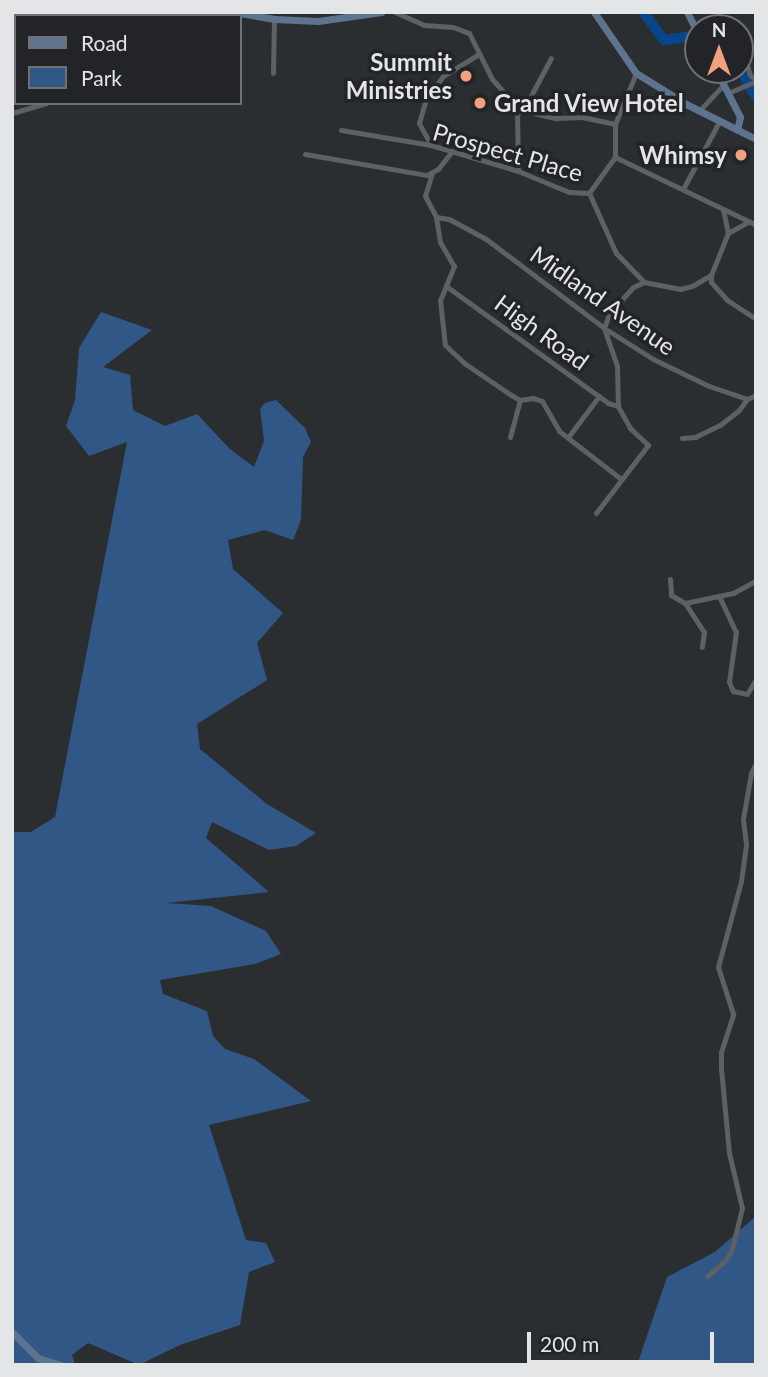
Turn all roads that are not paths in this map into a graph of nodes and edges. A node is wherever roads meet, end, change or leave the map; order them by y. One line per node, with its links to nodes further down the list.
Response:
1 (234, 12): 5 (street)
2 (382, 12): 5 (street)
3 (395, 12): 6 (street)
4 (594, 12): 9 (street)
5 (274, 19): 8 (street)
6 (479, 54): 14 (street); 22 (street)
7 (551, 58): 14 (street)
8 (273, 73)
9 (636, 73): 15 (street); 18 (street)
10 (748, 84): 12 (street)
11 (723, 85): 12 (street); 15 (street)
12 (728, 93): 20 (street)
13 (39, 105): 16 (street)
14 (520, 110): 18 (street); 26 (street)
15 (699, 111): 17 (street)
16 (12, 113)
17 (719, 122): 20 (street); 28 (street)
18 (615, 124): 25 (street)
19 (341, 130): 22 (street, Prospect Place)
20 (737, 130): 21 (street)
21 (756, 139)
22 (431, 145): 23 (street, Prospect Place)
23 (453, 151): 26 (street, Prospect Place); 27 (street)
24 (305, 154): 27 (street)
25 (615, 158): 28 (street); 29 (street)
26 (517, 171): 29 (street, Prospect Place)
27 (432, 173): 31 (street)
28 (682, 189): 30 (street)
29 (589, 192): 36 (street, Prospect Place)
30 (723, 210): 32 (street); 34 (street)
31 (436, 217): 37 (street); 39 (street, Midland Avenue)
32 (748, 222): 33 (street); 34 (street)
33 (756, 225)
34 (728, 233): 35 (street)
35 (711, 275): 36 (street); 38 (street)
36 (645, 282): 39 (street)
37 (446, 286): 41 (street, High Road); 43 (street)
38 (756, 319)
39 (604, 328): 42 (street, Midland Avenue); 44 (street)
40 (756, 395): 42 (street)
41 (598, 396): 44 (street, High Road); 45 (street)
42 (747, 399): 47 (street)
43 (520, 400): 45 (street); 46 (street)
44 (618, 406): 48 (street)
45 (569, 436): 48 (street)
46 (510, 437)
47 (682, 438)
48 (621, 479): 49 (street)
49 (596, 513)
50 (670, 579): 53 (street)
51 (755, 584): 52 (street)
52 (719, 596): 53 (street); 55 (street)
53 (685, 603): 54 (street)
54 (702, 647)
55 (756, 679)
56 (756, 763): 57 (street)
57 (707, 1276)
58 (12, 1332): 59 (street)
59 (61, 1365)

